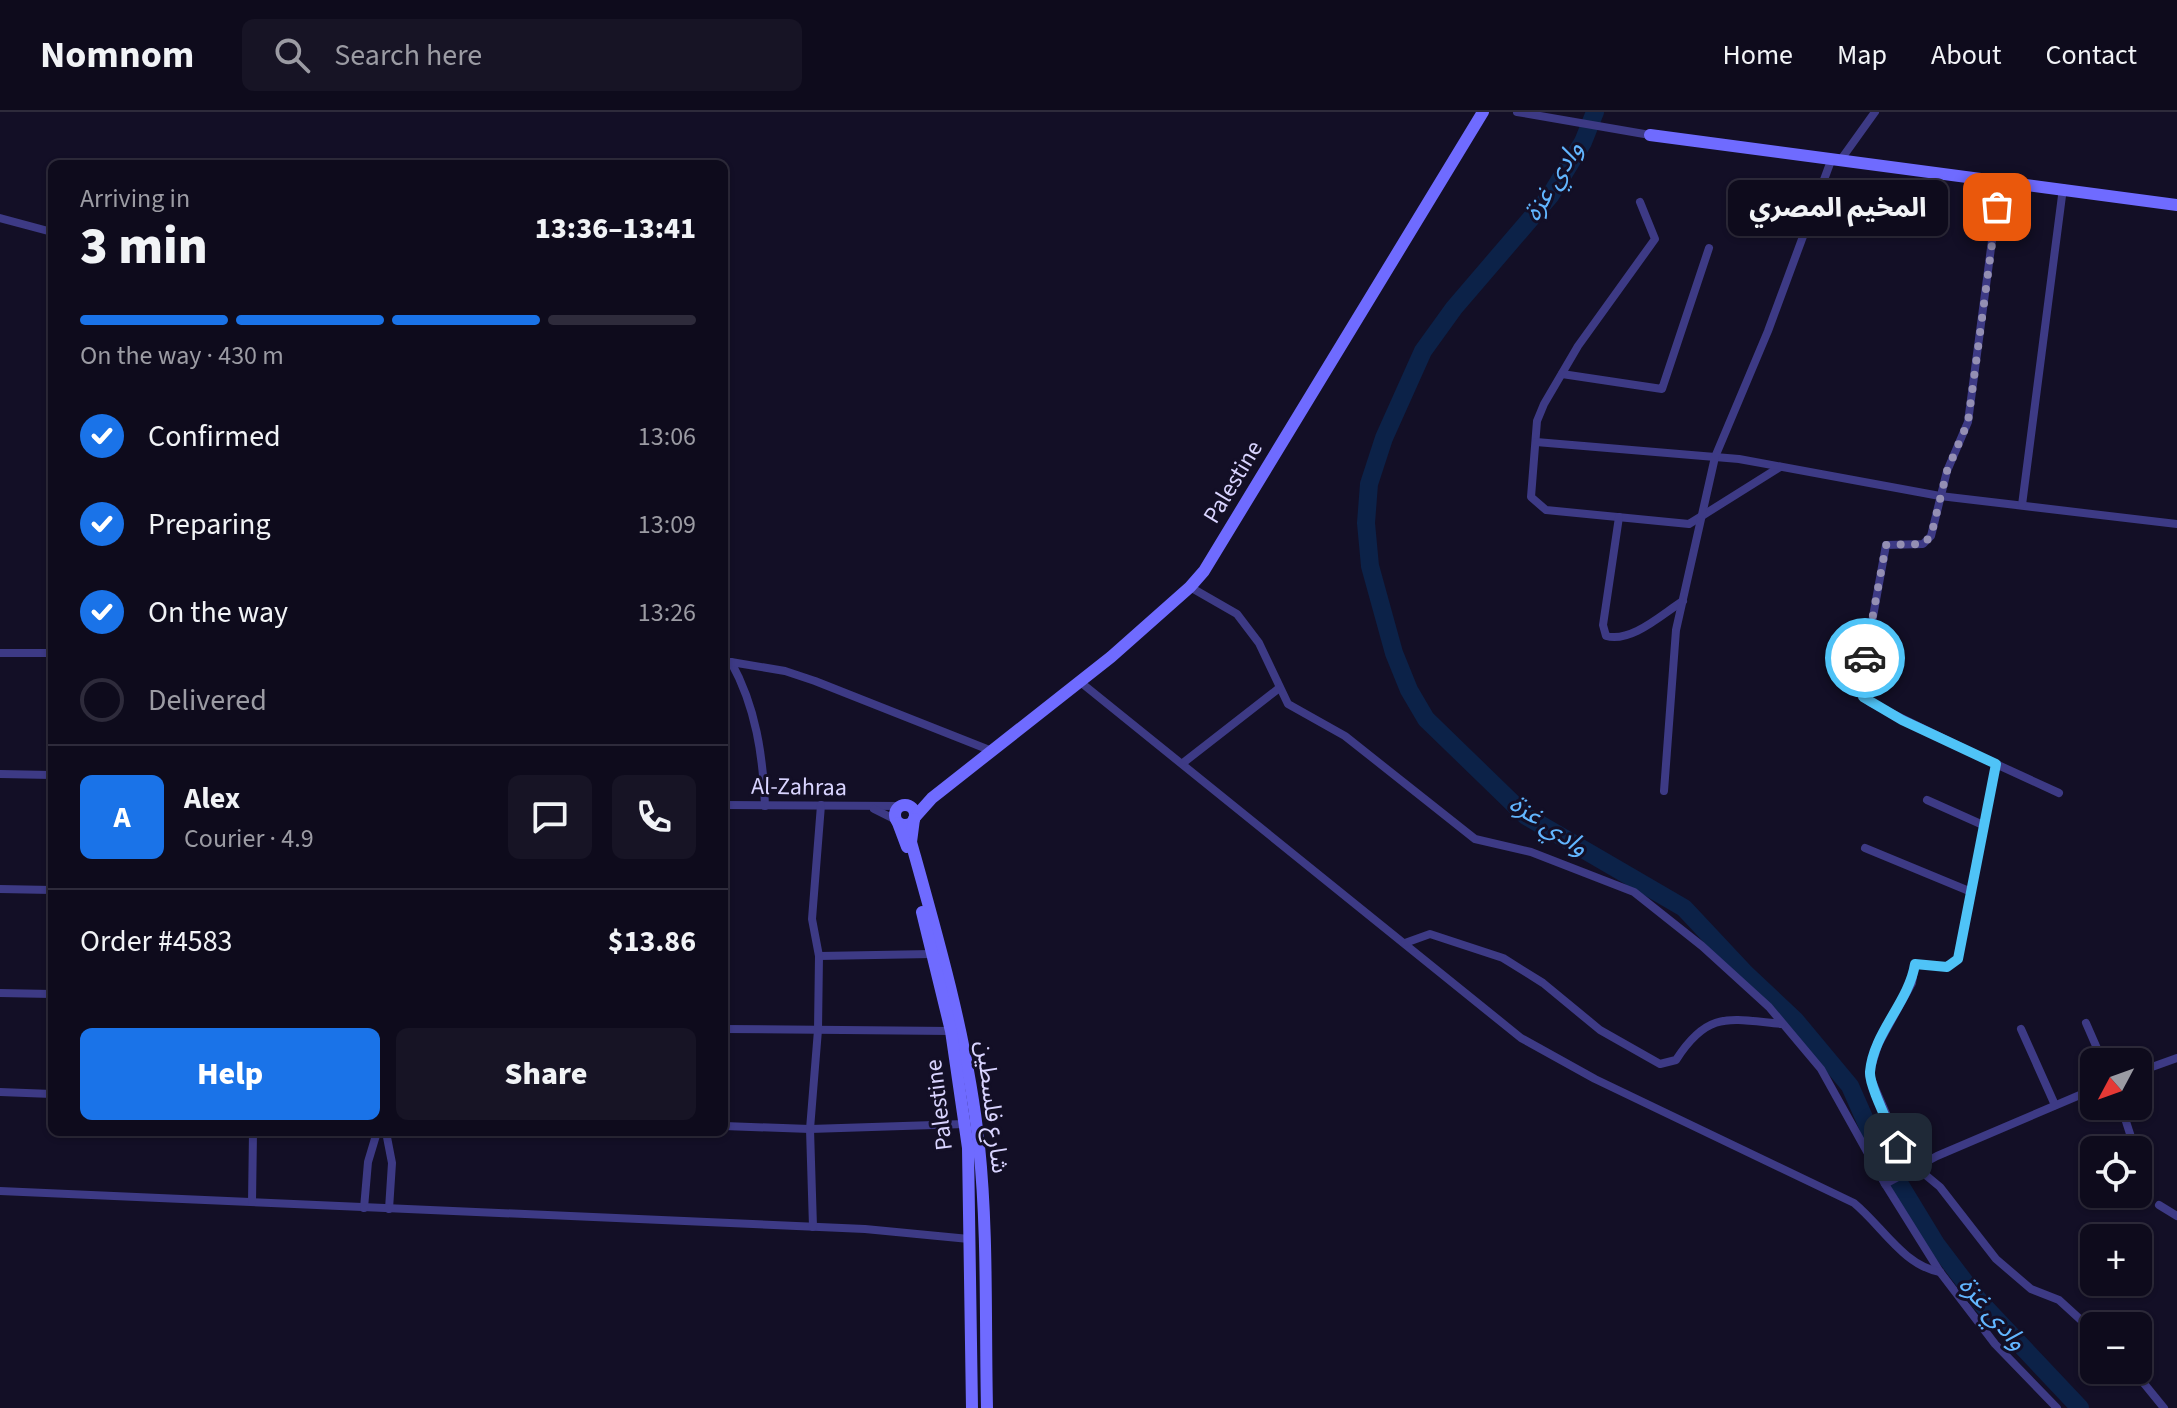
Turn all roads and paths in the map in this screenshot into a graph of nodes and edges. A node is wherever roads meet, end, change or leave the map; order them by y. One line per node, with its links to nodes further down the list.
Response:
1 (1483, 112): 22 (street, Palestine)
2 (1517, 112): 4 (street)
3 (1875, 112): 5 (street)
4 (1650, 135): 5 (street)
5 (1837, 158): 6 (street); 15 (street)
6 (2000, 180): 7 (street); 17 (street)
7 (2063, 188): 9 (street); 18 (street)
8 (1640, 202): 13 (street)
9 (2177, 205)
10 (0, 218): 11 (street)
11 (48, 231)
12 (1709, 248): 13 (street)
13 (1562, 374): 14 (street)
14 (1536, 442): 15 (street); 20 (street)
15 (1715, 457): 16 (street); 19 (street)
16 (1780, 467): 17 (street); 19 (street)
17 (1940, 496): 18 (street); 31 (street)
18 (2022, 505): 21 (street)
19 (1702, 516): 20 (street); 23 (street)
20 (1619, 517): 23 (street)
21 (2177, 524)
22 (1190, 587): 27 (street, Palestine); 54 (street)
23 (1683, 601): 34 (street)
24 (0, 653): 25 (street)
25 (48, 653)
26 (728, 662): 29 (street); 39 (street)
27 (1079, 681): 29 (street, Palestine); 30 (street)
28 (1278, 689): 30 (street)
29 (992, 751): 41 (street, Palestine)
30 (1183, 763): 48 (street)
31 (1996, 764): 35 (street); 43 (street)
32 (0, 774): 33 (street)
33 (48, 775)
34 (1664, 791)
35 (2059, 793)
36 (1927, 800): 43 (street)
37 (728, 805): 39 (street, Al-Zahraa)
38 (821, 805): 39 (street, Al-Zahraa); 40 (street, Al-Zahraa); 50 (street)
39 (765, 806)
40 (873, 808): 41 (street, Al-Zahraa); 42 (street, Al-Zahraa)
41 (910, 812): 42 (street, Palestine); 86 (street, شارع فلسطين)
42 (897, 822): 49 (street, Palestine)
43 (1983, 825): 47 (street)
44 (1865, 848): 47 (street)
45 (0, 889): 46 (street)
46 (48, 890)
47 (1969, 891): 72 (street)
48 (1405, 943): 54 (street); 82 (street)
49 (932, 954): 50 (street); 58 (street, Palestine)
50 (819, 956): 57 (street)
51 (0, 993): 52 (street)
52 (48, 994)
53 (2086, 1023): 59 (street)
54 (1782, 1024): 73 (street)
55 (728, 1029): 57 (street)
56 (2021, 1029): 65 (street)
57 (818, 1030): 58 (street); 68 (street)
58 (951, 1031): 66 (street, Palestine)
59 (2097, 1048)
60 (2177, 1058): 61 (street)
61 (2152, 1067)
62 (0, 1092): 63 (street)
63 (48, 1094)
64 (2080, 1095): 65 (street)
65 (2055, 1105): 72 (street)
66 (965, 1124): 68 (street); 81 (street, Palestine)
67 (728, 1126): 68 (street)
68 (810, 1129): 80 (street)
69 (253, 1136): 75 (street)
70 (376, 1136): 77 (street)
71 (387, 1136): 78 (street)
72 (1913, 1168): 73 (street); 83 (street)
73 (1887, 1182): 82 (street)
74 (0, 1191): 75 (street)
75 (252, 1202): 77 (street)
76 (2159, 1205): 79 (street)
77 (364, 1208): 78 (street)
78 (389, 1209): 80 (street)
79 (2177, 1216)
80 (813, 1227): 81 (street)
81 (969, 1239): 85 (street, Palestine)
82 (1940, 1272): 87 (street)
83 (2080, 1319)
84 (2144, 1384): 88 (street)
85 (972, 1408)
86 (987, 1408)
87 (2057, 1408)
88 (2164, 1408)

